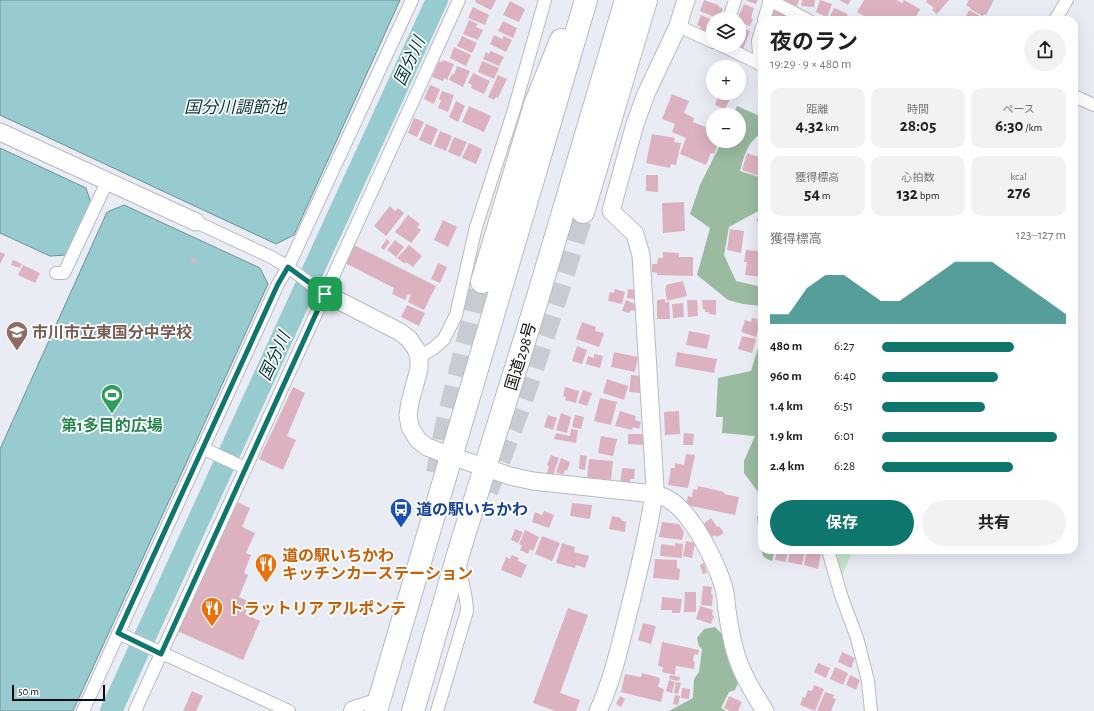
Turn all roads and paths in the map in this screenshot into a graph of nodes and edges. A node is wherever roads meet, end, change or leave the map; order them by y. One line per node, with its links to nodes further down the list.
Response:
1 (412, 0): 26 (street)
2 (459, 0): 29 (street)
3 (545, 0): 30 (street)
4 (578, 0): 28 (highway)
5 (586, 0): 32 (highway)
6 (626, 0): 34 (highway, 国道298号)
7 (646, 0): 24 (highway)
8 (686, 0): 16 (street)
9 (735, 0): 12 (street)
10 (769, 0): 13 (street); 14 (street)
11 (1067, 0): 15 (street)
12 (731, 12)
13 (765, 16)
14 (800, 16)
15 (1057, 16)
16 (678, 26): 17 (street); 35 (street)
17 (706, 39)
18 (736, 52): 19 (street)
19 (758, 63)
20 (1078, 98): 21 (street)
21 (1094, 106)
22 (0, 132): 23 (street)
23 (107, 182): 25 (street); 27 (street)
24 (583, 212)
25 (196, 222): 26 (street)
26 (293, 271): 29 (street); 31 (street)
27 (56, 273)
28 (482, 282)
29 (322, 292): 30 (street); 33 (street)
30 (419, 357): 32 (street)
31 (208, 451): 33 (street); 38 (street)
32 (451, 456): 34 (street); 40 (highway)
33 (243, 467): 39 (street)
34 (485, 468): 35 (street); 36 (highway, 国道298号)
35 (654, 494): 47 (street); 48 (street)
36 (460, 548): 45 (highway, 国道298号); 46 (street)
37 (829, 554): 49 (street)
38 (123, 636): 39 (street); 42 (street)
39 (160, 653): 43 (street); 44 (street)
40 (378, 705): 41 (street)
41 (351, 709)
42 (83, 711)
43 (135, 711)
44 (289, 711)
45 (413, 711)
46 (437, 711)
47 (598, 711)
48 (765, 711)
49 (871, 711)

